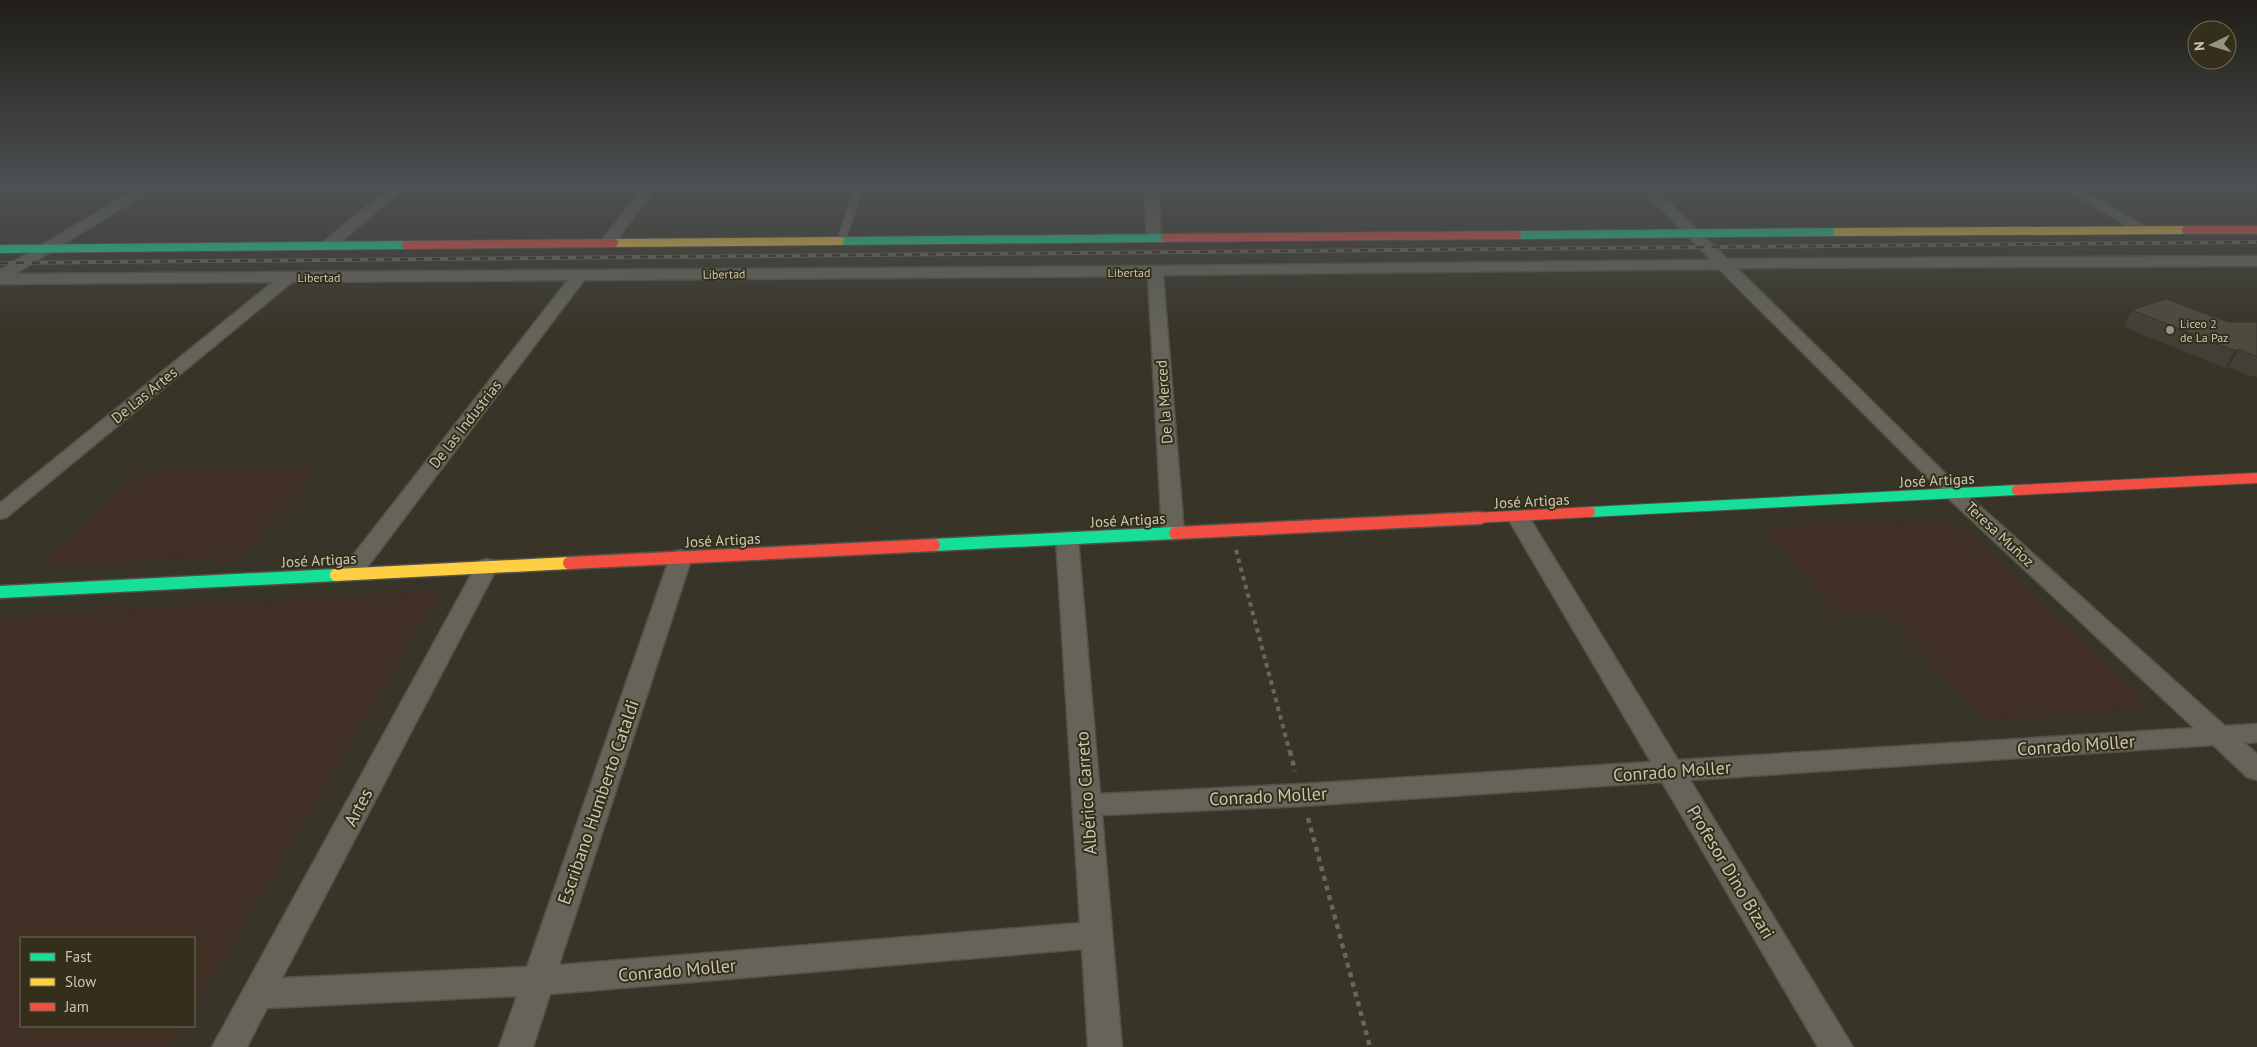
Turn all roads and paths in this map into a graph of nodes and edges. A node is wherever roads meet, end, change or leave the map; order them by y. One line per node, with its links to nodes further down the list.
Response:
1 (71, 234): 13 (street)
2 (342, 234): 11 (street)
3 (614, 234): 10 (street)
4 (843, 234): 9 (lane)
5 (1154, 234): 8 (street)
6 (1598, 234): 8 (street)
7 (1691, 234): 15 (street, Teresa Muñoz)
8 (1154, 238): 9 (street)
9 (841, 241): 10 (street)
10 (607, 243): 11 (street)
11 (327, 246): 13 (street)
12 (0, 249): 13 (street)
13 (45, 249): 19 (street)
14 (2257, 261): 15 (street, Libertad)
15 (1721, 264): 16 (street, Libertad); 21 (street, Teresa Muñoz)
16 (1155, 271): 17 (street, Libertad); 24 (street, De la Merced)
17 (579, 276): 18 (street, Libertad); 28 (street, De las Industrias)
18 (288, 277): 19 (street, Libertad); 22 (street, De Las Artes)
19 (0, 278)
20 (2257, 478): 21 (street, José Artigas)
21 (1955, 494): 23 (street, José Artigas); 31 (street, Teresa Muñoz)
22 (0, 513)
23 (1518, 516): 24 (street, José Artigas); 33 (street, Profesor Dino Bizari)
24 (1174, 533): 25 (street, José Artigas)
25 (1067, 538): 26 (street, José Artigas); 34 (street, Albérico Carreto)
26 (680, 556): 27 (street, José Artigas); 36 (street, Escribano Humberto Cataldi)
27 (487, 566): 28 (street, José Artigas); 37 (street, Artes)
28 (351, 573): 29 (street, José Artigas)
29 (0, 592)
30 (2257, 733): 31 (street, Conrado Moller)
31 (2219, 735): 32 (street, Teresa Muñoz); 33 (street, Conrado Moller)
32 (2257, 770)
33 (1670, 771): 34 (street, Conrado Moller); 41 (street, Profesor Dino Bizari)
34 (1087, 805): 35 (street, Albérico Carreto)
35 (1096, 935): 36 (street, Conrado Moller); 40 (street, Albérico Carreto)
36 (538, 981): 37 (street, Conrado Moller); 39 (street, Escribano Humberto Cataldi)
37 (258, 994): 38 (street, Artes)
38 (229, 1047)
39 (516, 1047)
40 (1105, 1047)
41 (1836, 1047)

